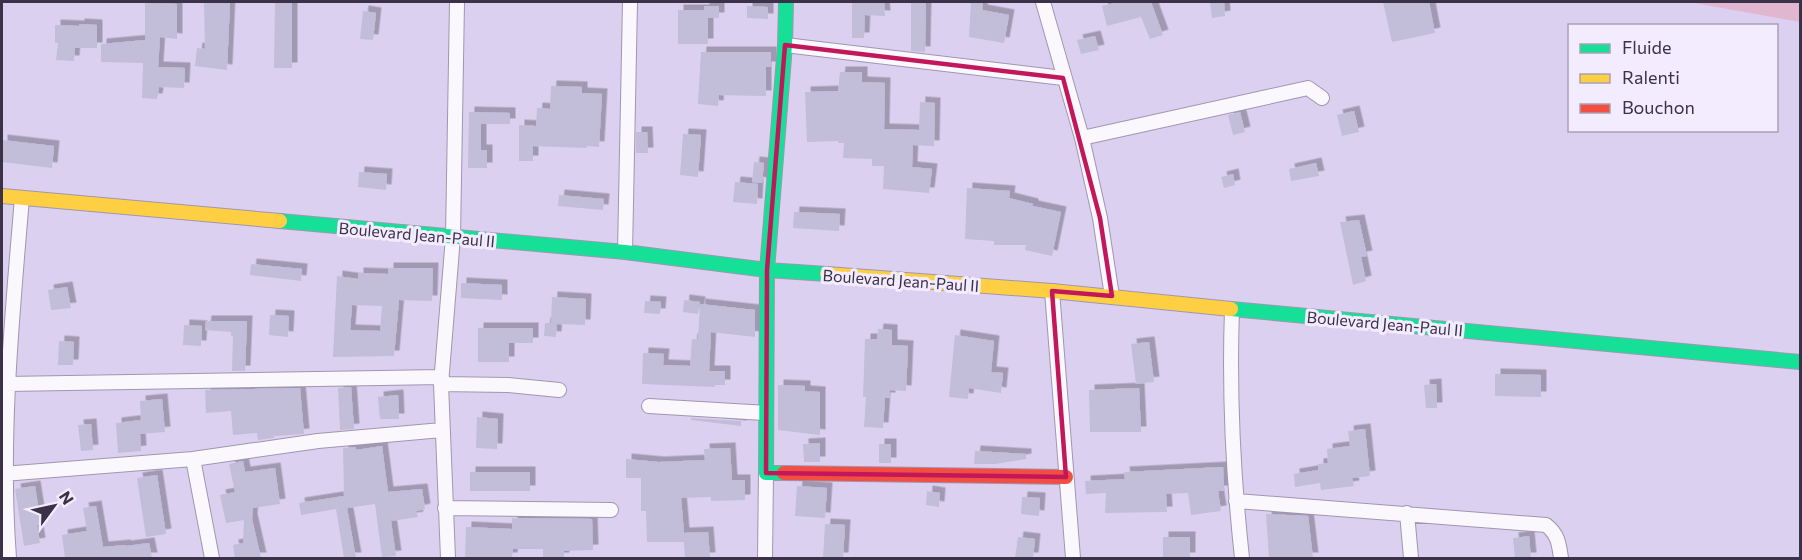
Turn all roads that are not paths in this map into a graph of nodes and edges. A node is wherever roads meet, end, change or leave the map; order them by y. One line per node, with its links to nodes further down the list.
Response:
1 (457, 2): 11 (street)
2 (630, 2): 12 (street)
3 (786, 2): 5 (main road)
4 (1043, 2): 6 (street)
5 (785, 45): 6 (street); 13 (main road)
6 (1063, 78): 8 (street)
7 (1322, 98): 8 (street)
8 (1082, 138): 15 (street)
9 (2, 196): 10 (main road, Boulevard Jean-Paul II)
10 (22, 198): 11 (main road, Boulevard Jean-Paul II); 17 (street)
11 (453, 237): 12 (main road, Boulevard Jean-Paul II); 19 (street)
12 (625, 252): 13 (main road, Boulevard Jean-Paul II)
13 (767, 270): 14 (main road, Boulevard Jean-Paul II); 23 (main road)
14 (1052, 291): 15 (main road, Boulevard Jean-Paul II); 28 (street)
15 (1112, 296): 16 (main road, Boulevard Jean-Paul II)
16 (1232, 309): 18 (main road, Boulevard Jean-Paul II); 29 (street)
17 (5, 360): 20 (street)
18 (1800, 362)
19 (441, 381): 20 (street); 21 (street); 24 (street)
20 (6, 384): 27 (street)
21 (560, 390)
22 (649, 406): 23 (street)
23 (766, 413): 26 (main road)
24 (442, 430): 25 (street); 30 (street)
25 (193, 459): 27 (street); 35 (street)
26 (766, 473): 28 (main road); 37 (street)
27 (3, 474): 33 (street)
28 (1066, 477): 38 (street)
29 (1236, 501): 32 (street); 39 (street)
30 (445, 508): 31 (street); 36 (street)
31 (611, 510)
32 (1407, 513): 40 (street); 41 (street)
33 (3, 531): 34 (street)
34 (9, 558)
35 (212, 558)
36 (448, 558)
37 (765, 558)
38 (1073, 558)
39 (1242, 558)
40 (1411, 558)
41 (1561, 558)

